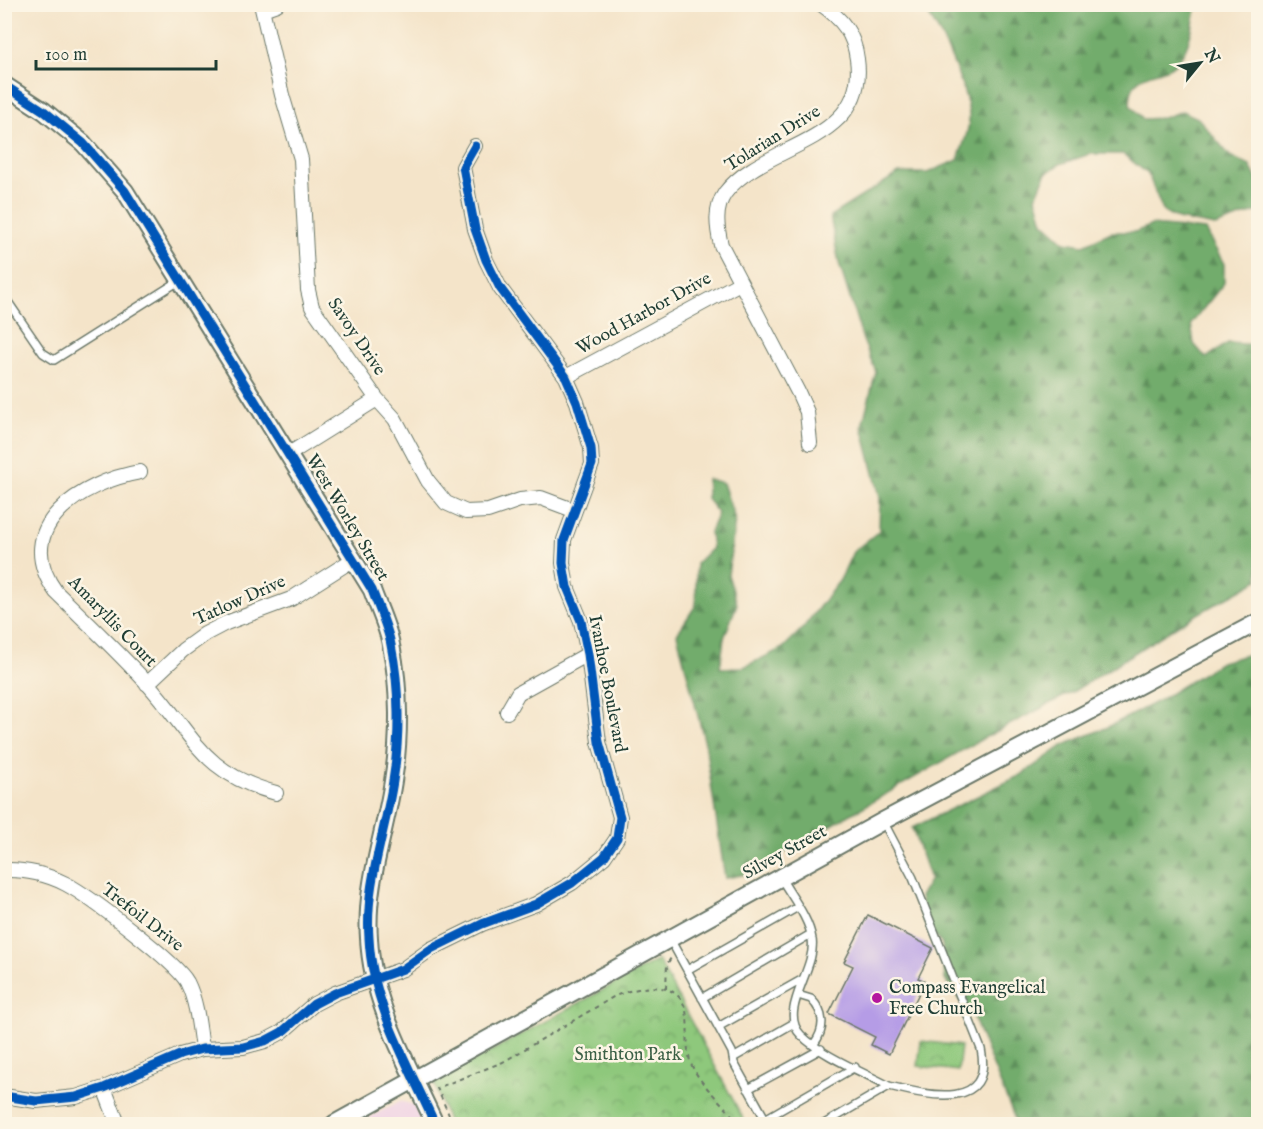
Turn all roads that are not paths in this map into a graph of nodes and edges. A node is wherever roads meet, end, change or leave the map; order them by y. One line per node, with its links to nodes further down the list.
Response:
1 (277, 4): 3 (street)
2 (821, 4): 7 (street, Tolarian Drive)
3 (262, 7): 10 (street, Savoy Drive)
4 (4, 85): 6 (street, West Worley Street)
5 (475, 146): 9 (street, Ivanhoe Boulevard)
6 (182, 280): 8 (lane); 12 (street, West Worley Street)
7 (740, 283): 9 (street, Wood Harbor Drive); 11 (street, Tolarian Drive)
8 (4, 297)
9 (566, 377): 14 (street, Ivanhoe Boulevard)
10 (377, 399): 12 (street); 14 (street, Savoy Drive)
11 (810, 444)
12 (289, 454): 15 (street, West Worley Street)
13 (140, 472): 18 (street, Amaryllis Court)
14 (573, 510): 17 (street, Ivanhoe Boulevard)
15 (354, 559): 18 (street, Tatlow Drive); 29 (street, West Worley Street)
16 (1258, 622): 21 (street, Silvey Street)
17 (588, 654): 19 (street); 29 (street, Ivanhoe Boulevard)
18 (147, 684): 20 (street, Amaryllis Court)
19 (507, 712)
20 (276, 793)
21 (883, 820): 23 (street, Silvey Street); 40 (lane)
22 (4, 870): 35 (street, Trefoil Drive)
23 (781, 878): 24 (lane); 26 (street, Silvey Street)
24 (798, 907): 25 (lane); 27 (lane)
25 (811, 934): 28 (lane); 31 (lane)
26 (664, 943): 27 (lane); 39 (street, Silvey Street)
27 (687, 970): 31 (lane)
28 (803, 979): 30 (lane); 33 (lane)
29 (374, 982): 35 (street, Ivanhoe Boulevard); 39 (street, West Worley Street)
30 (798, 995): 32 (lane); 34 (lane)
31 (702, 998): 33 (lane)
32 (794, 1023): 34 (lane); 37 (lane)
33 (718, 1027): 37 (lane)
34 (813, 1044): 36 (lane)
35 (202, 1049): 41 (street, Ivanhoe Boulevard)
36 (821, 1049): 38 (lane); 42 (lane)
37 (733, 1058): 42 (lane)
38 (855, 1067): 40 (lane); 44 (lane)
39 (415, 1080): 46 (street, Silvey Street); 47 (street, West Worley Street)
40 (889, 1086): 48 (lane)
41 (104, 1088): 43 (street, Ivanhoe Boulevard); 45 (street)
42 (748, 1089): 44 (lane)
43 (4, 1096)
44 (766, 1122)
45 (118, 1125)
46 (334, 1125)
47 (435, 1125)
48 (824, 1125)

